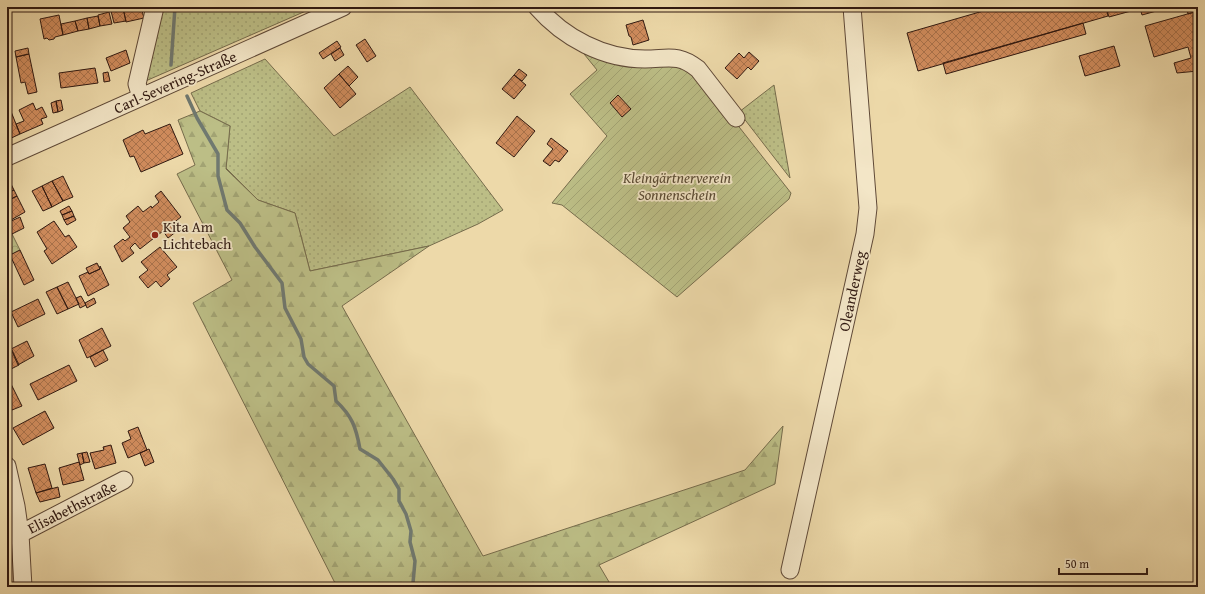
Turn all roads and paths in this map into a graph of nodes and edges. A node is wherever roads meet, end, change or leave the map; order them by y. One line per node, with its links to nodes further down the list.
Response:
1 (155, 7): 5 (street)
2 (343, 7): 5 (street, Carl-Severing-Straße)
3 (537, 7): 6 (street)
4 (852, 7): 11 (street, Oleanderweg)
5 (142, 97): 7 (street, Carl-Severing-Straße)
6 (736, 118)
7 (7, 157)
8 (7, 466): 10 (street)
9 (124, 480): 10 (street, Elisabethstraße)
10 (20, 534): 12 (street)
11 (790, 570)
12 (23, 587)

